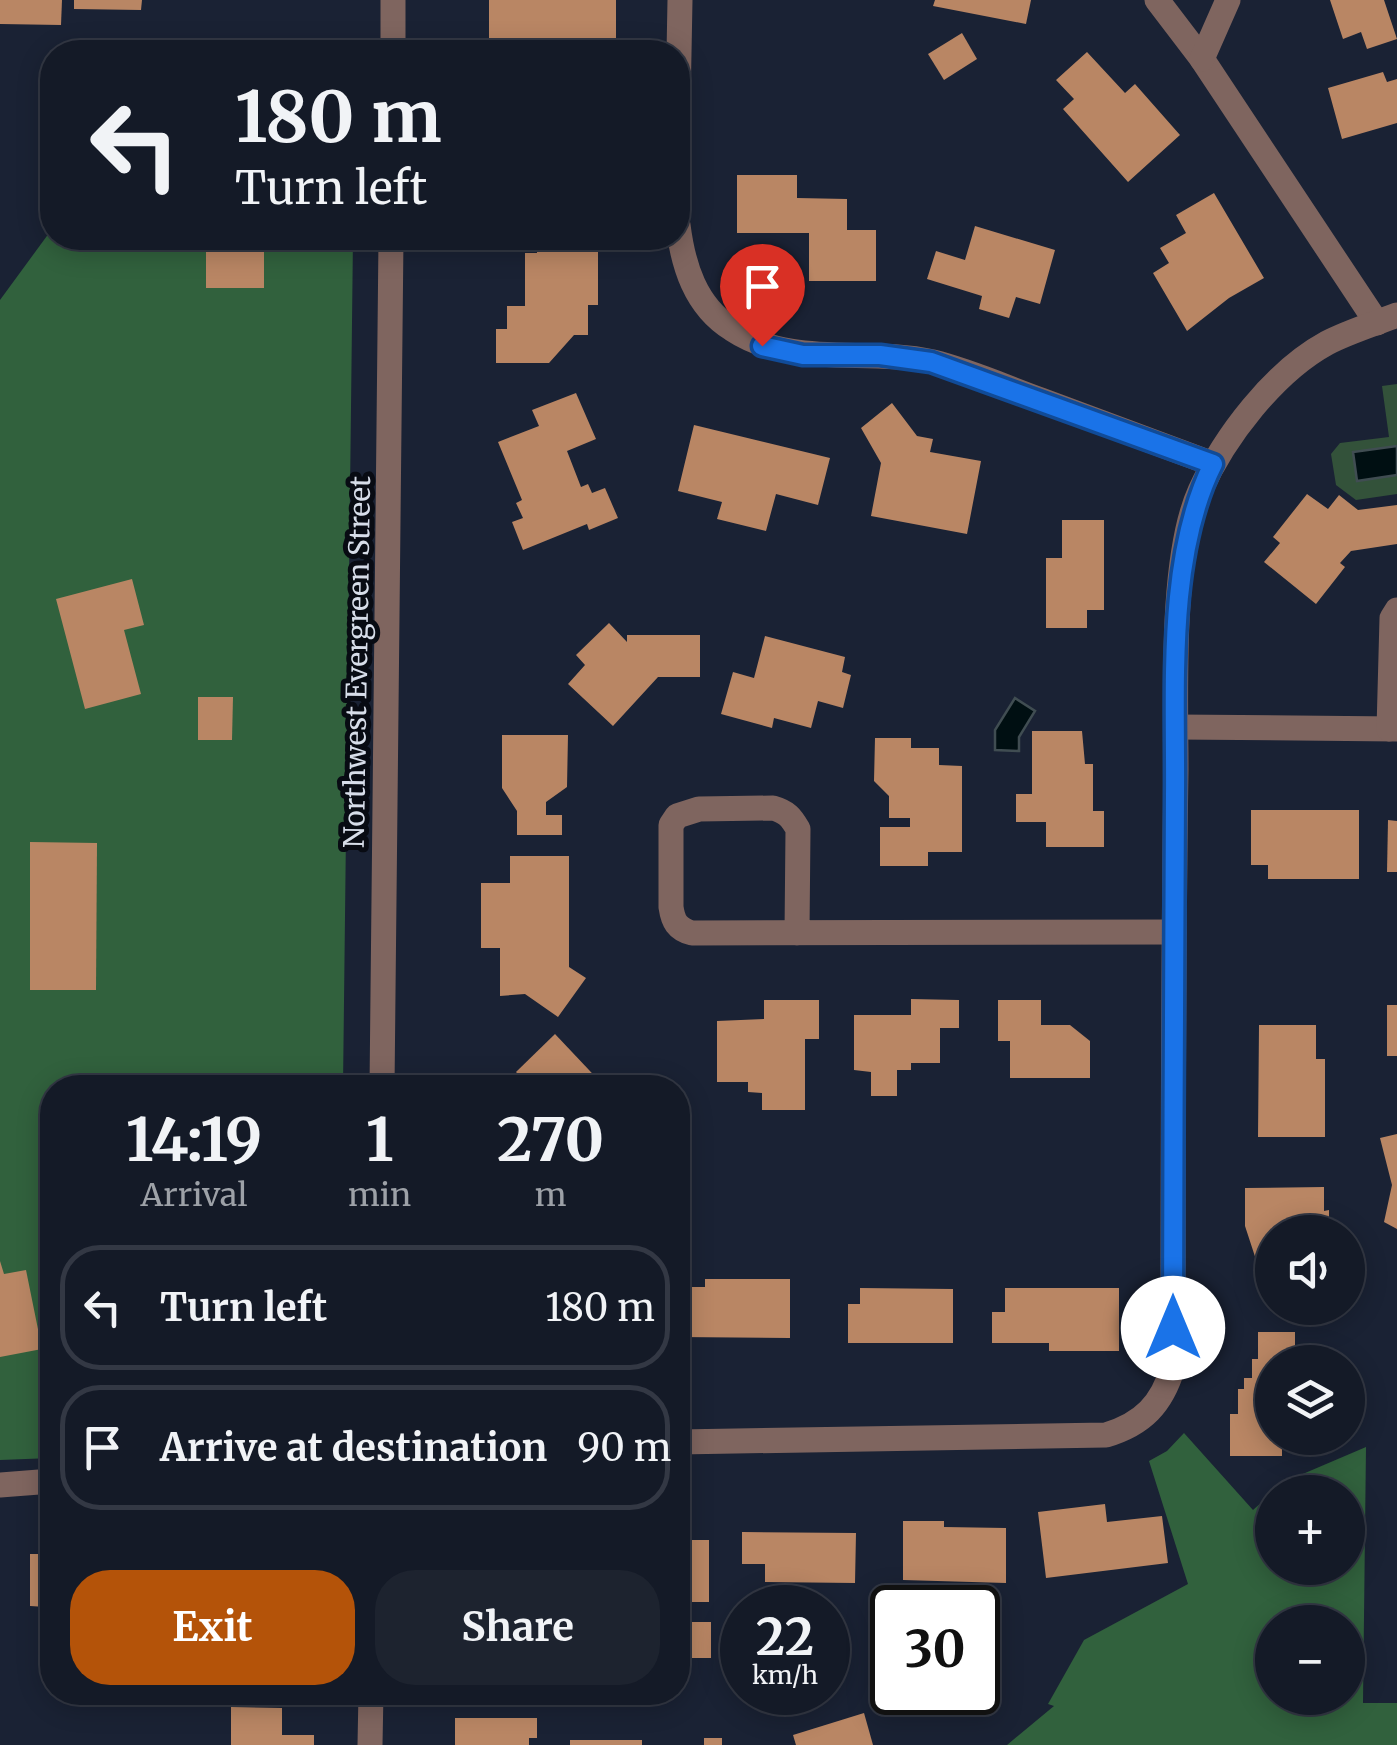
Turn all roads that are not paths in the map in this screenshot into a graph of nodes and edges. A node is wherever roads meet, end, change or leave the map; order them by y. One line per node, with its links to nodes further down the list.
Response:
1 (393, 0): 5 (street)
2 (680, 0): 6 (street)
3 (1156, 0): 7 (street)
4 (1228, 0): 7 (street)
5 (392, 40)
6 (679, 40)
7 (1202, 59): 10 (street)
8 (391, 250): 17 (street, Northwest Evergreen Street)
9 (681, 250): 11 (street)
10 (1387, 319): 11 (street)
11 (1213, 464): 13 (street)
12 (1397, 610): 14 (street)
13 (1176, 726): 14 (street); 15 (street)
14 (1393, 729)
15 (1174, 932): 16 (street); 18 (street)
16 (797, 933): 16 (street)
17 (382, 1075)
18 (690, 1442)
19 (40, 1482): 20 (street)
20 (0, 1485)
21 (371, 1705): 22 (street)
22 (370, 1745)

